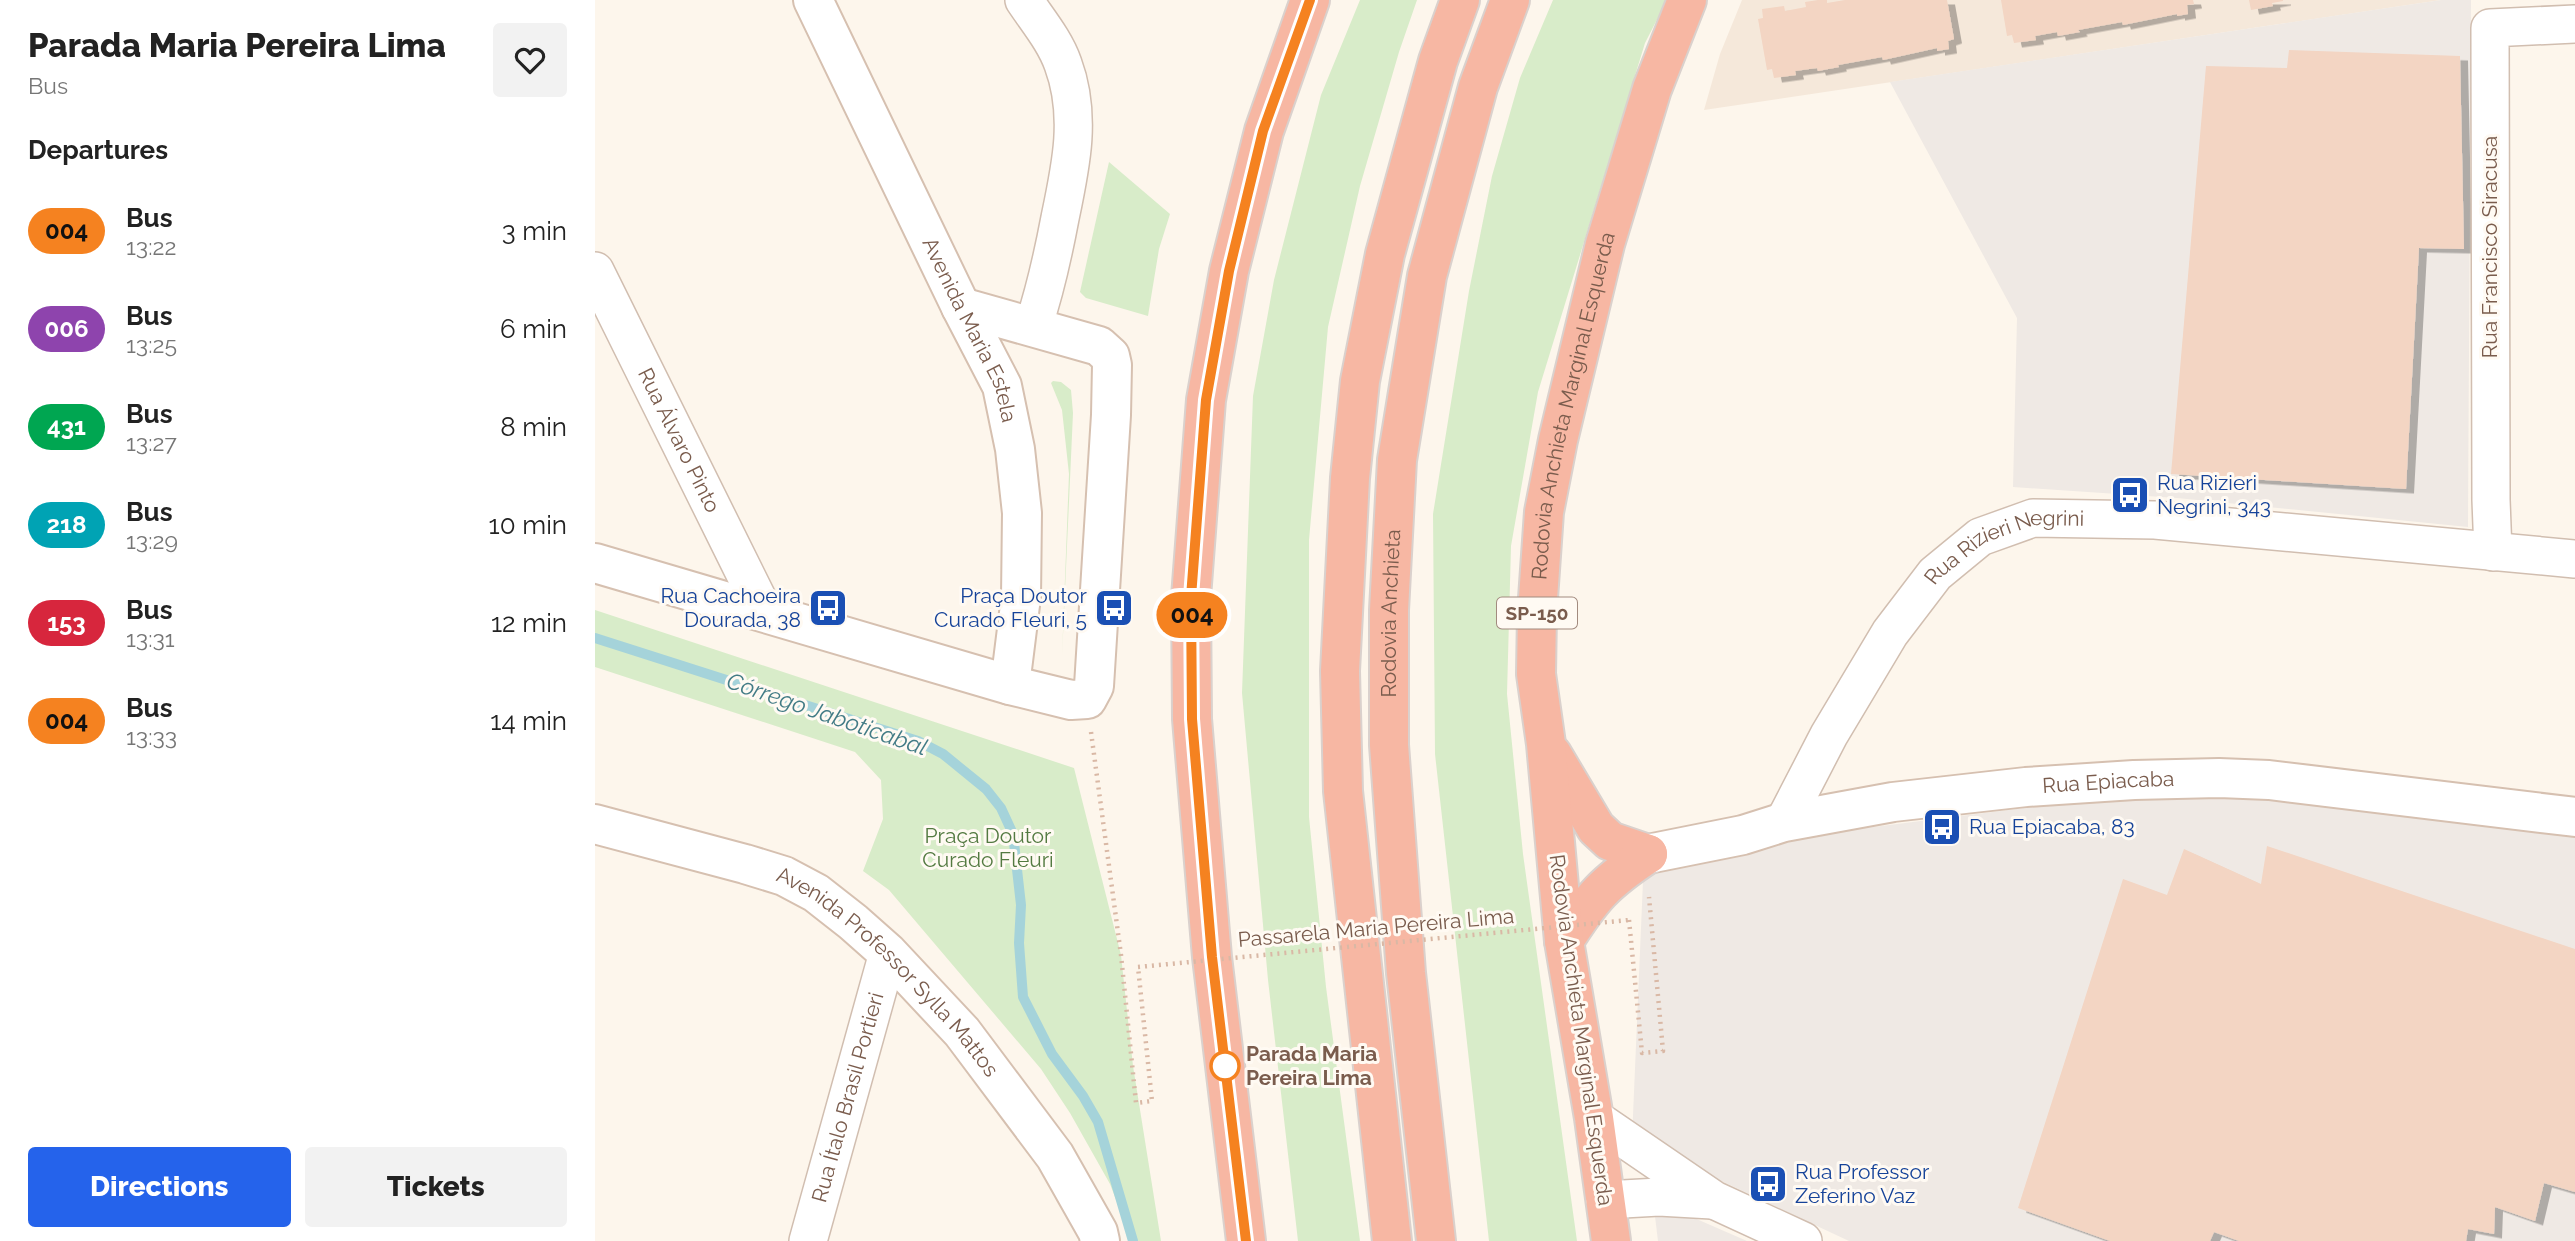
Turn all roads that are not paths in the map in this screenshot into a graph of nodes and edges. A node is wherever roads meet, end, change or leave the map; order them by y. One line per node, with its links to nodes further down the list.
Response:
1 (813, 0): 9 (street, Avenida Maria Estela)
2 (1024, 0): 10 (street)
3 (1310, 0): 28 (highway)
4 (1460, 0): 29 (highway)
5 (1510, 0): 30 (highway, Rodovia Anchieta)
6 (1687, 0): 16 (highway, Rodovia Anchieta Marginal Esquerda / SP-150)
7 (2575, 24): 11 (street, Rua Francisco Siracusa)
8 (595, 271): 14 (street, Rua Álvaro Pinto)
9 (961, 307): 10 (street); 15 (street, Avenida Maria Estela)
10 (1033, 327): 15 (street)
11 (2493, 552): 12 (street, Rua Rizieri Negrini); 18 (street, Rua Rizieri Negrini)
12 (2575, 559)
13 (595, 563): 14 (street)
14 (763, 610): 15 (street)
15 (1010, 685)
16 (1546, 744): 20 (highway); 21 (highway, Rodovia Anchieta Marginal Esquerda / SP-150)
17 (2575, 817): 18 (street, Rua Epiacaba)
18 (1784, 822): 20 (street, Rua Epiacaba)
19 (595, 824): 22 (street, Avenida Professor Sylla Mattos)
20 (1647, 854): 21 (highway)
21 (1564, 941): 23 (highway, Rodovia Anchieta Marginal Esquerda / SP-150)
22 (888, 953): 26 (street, Avenida Professor Sylla Mattos); 27 (street, Rua Ítalo Brasil Portieri)
23 (1594, 1118): 24 (highway, Rodovia Anchieta Marginal Esquerda / SP-150); 25 (street)
24 (1605, 1200): 25 (street); 31 (highway, Rodovia Anchieta Marginal Esquerda / SP-150)
25 (1714, 1200): 32 (street)
26 (1099, 1236)
27 (808, 1241)
28 (1246, 1241)
29 (1392, 1241)
30 (1436, 1241)
31 (1611, 1241)
32 (1803, 1241)

